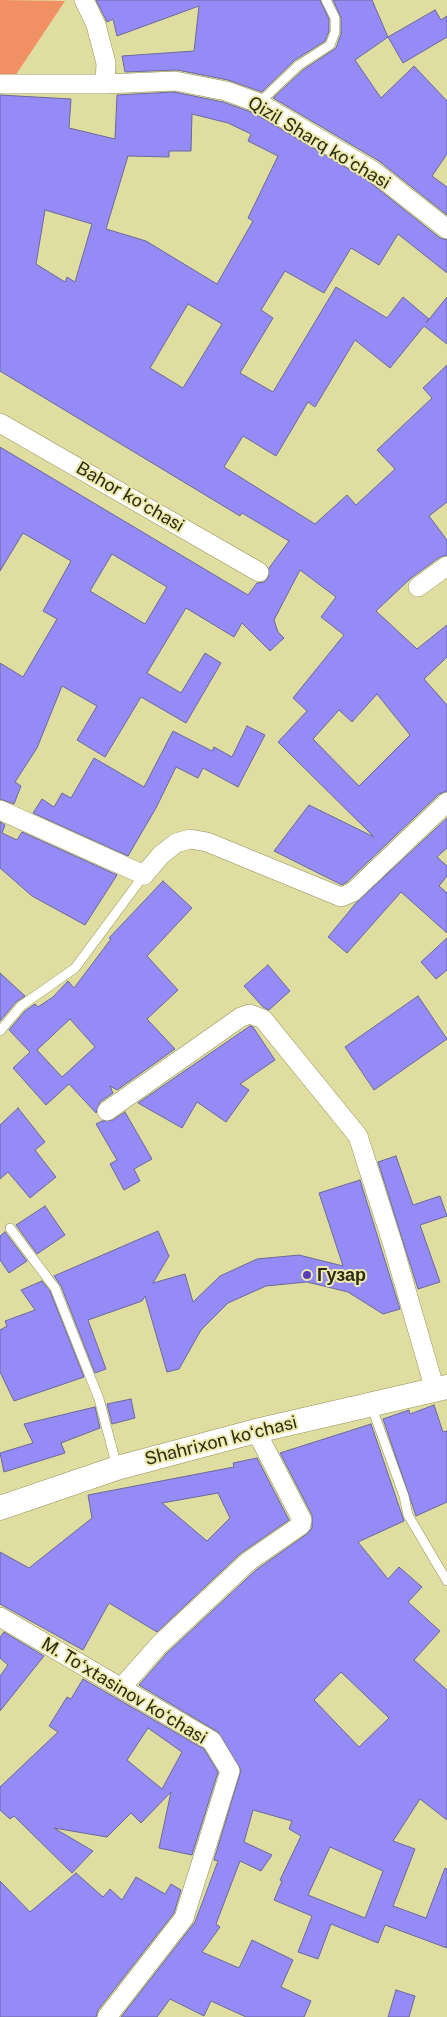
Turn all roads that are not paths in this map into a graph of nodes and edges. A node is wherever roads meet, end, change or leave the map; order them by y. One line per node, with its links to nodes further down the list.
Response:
1 (84, 0): 4 (street)
2 (326, 0): 5 (lane)
3 (0, 84): 4 (street, Qizil Sharq koʻchasi)
4 (105, 84): 5 (street, Qizil Sharq koʻchasi)
5 (259, 103): 6 (street, Qizil Sharq koʻchasi)
6 (447, 229)
7 (0, 423): 9 (street, Bahor koʻchasi)
8 (447, 566): 10 (street)
9 (259, 572)
10 (418, 587)
11 (447, 802): 13 (street)
12 (0, 810): 13 (street)
13 (144, 875): 14 (lane)
14 (0, 1031)
15 (107, 1111): 17 (street)
16 (10, 1228): 20 (lane)
17 (441, 1389): 18 (street, Shahrixon koʻchasi)
18 (371, 1404): 19 (street, Shahrixon koʻchasi); 22 (lane)
19 (256, 1431): 20 (street, Shahrixon koʻchasi); 24 (street)
20 (117, 1468): 21 (street, Shahrixon koʻchasi)
21 (0, 1508)
22 (447, 1581)
23 (0, 1617): 24 (street, M. Toʻxtasinov koʻchasi)
24 (121, 1688): 25 (street, M. Toʻxtasinov koʻchasi)
25 (107, 2017)

